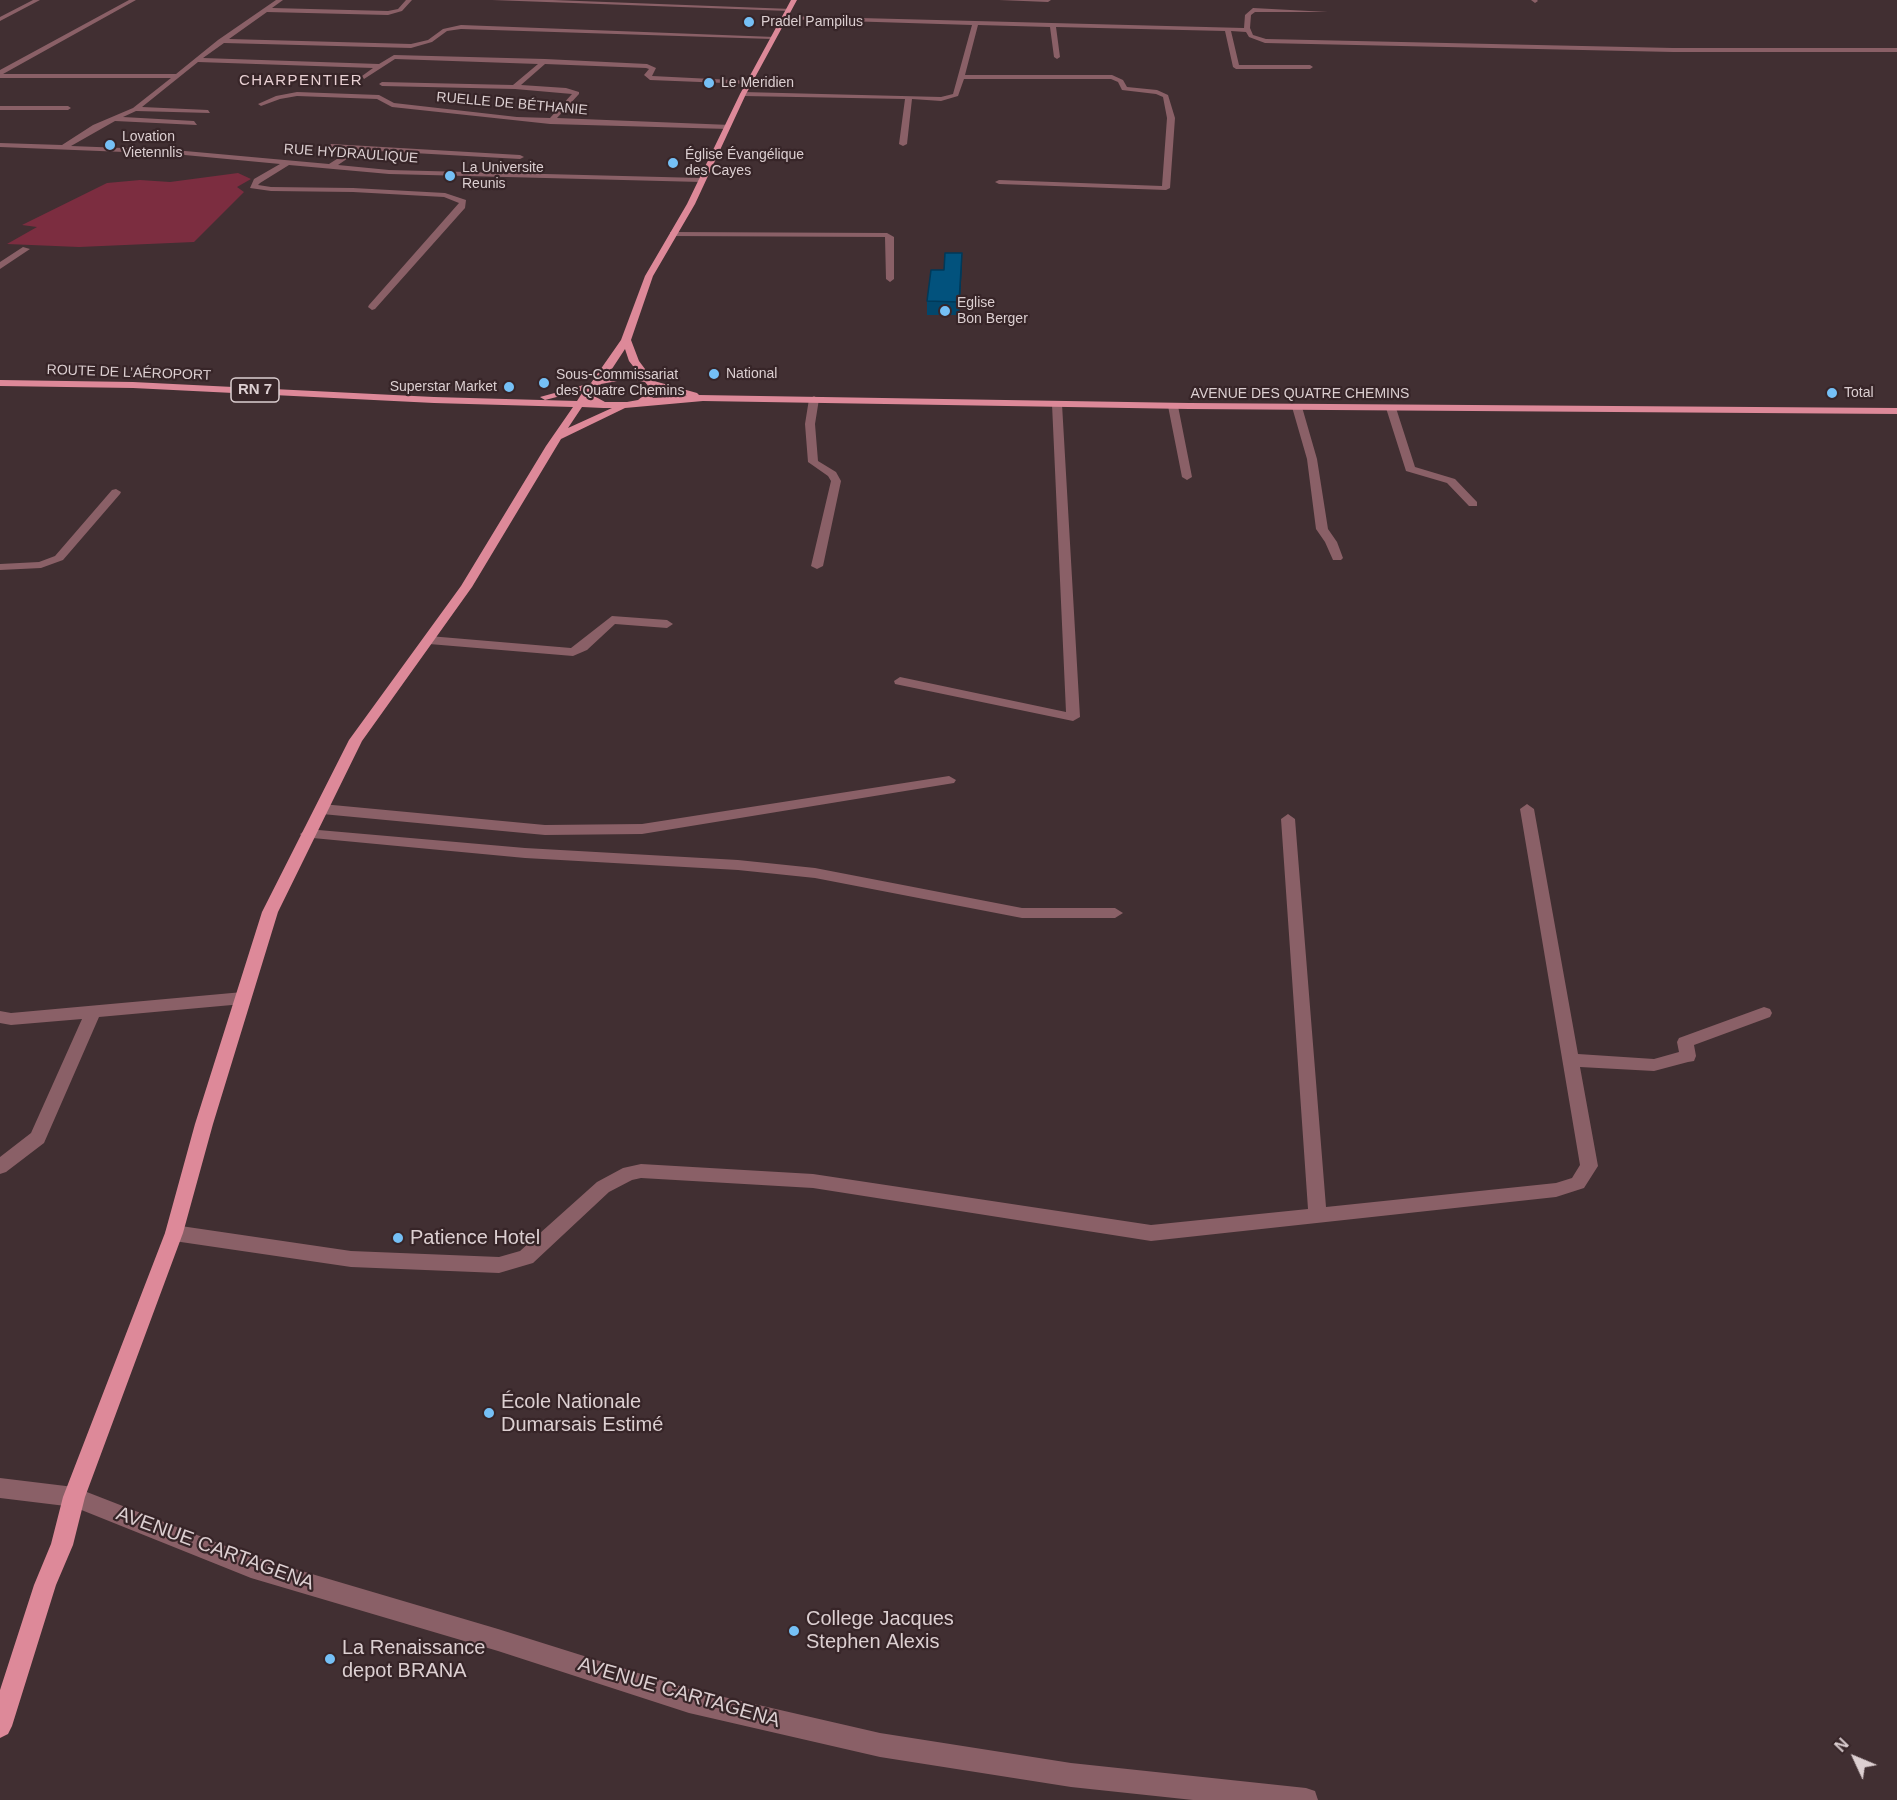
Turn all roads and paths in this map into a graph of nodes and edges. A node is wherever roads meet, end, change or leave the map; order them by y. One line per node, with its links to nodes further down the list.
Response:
1 (37, 0): 14 (street)
2 (133, 0): 30 (street)
3 (280, 0): 10 (street)
4 (409, 0): 12 (street)
5 (495, 0): 9 (street)
6 (794, 0): 9 (main road)
7 (1002, 0): 8 (street)
8 (1048, 0)
9 (789, 9): 13 (main road)
10 (264, 10): 12 (street); 21 (street)
11 (1325, 12): 19 (street)
12 (394, 13): 15 (street)
13 (783, 18): 16 (street); 20 (main road)
14 (0, 19)
15 (387, 20)
16 (975, 23): 17 (street); 32 (street)
17 (1053, 25): 18 (street); 25 (street)
18 (1228, 30): 19 (street); 29 (street)
19 (1248, 30): 23 (street)
20 (772, 37): 22 (street); 34 (main road)
21 (220, 41): 22 (street); 26 (street)
22 (411, 46): 24 (street)
23 (1897, 50)
24 (394, 57): 27 (street); 28 (street)
25 (1057, 57)
26 (196, 60): 28 (street); 31 (street)
27 (545, 61): 34 (street); 36 (street)
28 (380, 66): 33 (street)
29 (1310, 68)
30 (0, 75): 31 (street)
31 (177, 76): 42 (street)
32 (960, 76): 38 (street); 57 (street)
33 (364, 77)
34 (750, 82): 37 (main road)
35 (382, 84): 36 (street)
36 (515, 87): 45 (street)
37 (743, 94): 38 (street); 47 (main road)
38 (909, 97): 48 (street)
39 (261, 104): 45 (street, RUELLE DE BÉTHANIE)
40 (0, 108): 41 (street)
41 (68, 108)
42 (135, 109): 43 (street); 44 (street)
43 (208, 112)
44 (111, 119): 46 (street); 51 (street)
45 (550, 122): 47 (street, RUELLE DE BÉTHANIE)
46 (194, 123)
47 (728, 127): 56 (main road)
48 (903, 144)
49 (0, 145): 51 (street, RUE HYDRAULIQUE)
50 (331, 146): 52 (street)
51 (64, 147): 54 (street, RUE HYDRAULIQUE)
52 (358, 148): 53 (street); 55 (street)
53 (520, 157)
54 (286, 164): 55 (street, RUE HYDRAULIQUE); 62 (street)
55 (328, 168): 56 (street, RUE HYDRAULIQUE)
56 (700, 180): 58 (main road)
57 (999, 182)
58 (673, 234): 61 (street); 63 (main road)
59 (26, 249): 60 (street)
60 (0, 266)
61 (890, 279)
62 (372, 307)
63 (626, 340): 64 (main road); 66 (main road)
64 (650, 382): 66 (main road, AVENUE DES QUATRE CHEMINS); 67 (main road, AVENUE DES QUATRE CHEMINS); 70 (main road)
65 (0, 383): 69 (main road, ROUTE DE L’AÉROPORT / RN 7)
66 (594, 386): 69 (main road, ROUTE DE L’AÉROPORT / RN 7); 71 (main road); 73 (main road)
67 (703, 398): 68 (main road, AVENUE DES QUATRE CHEMINS); 70 (main road, AVENUE DES QUATRE CHEMINS)
68 (814, 399): 72 (main road, AVENUE DES QUATRE CHEMINS); 84 (street)
69 (509, 401): 71 (main road, ROUTE DE L’AÉROPORT / RN 7)
70 (641, 402): 74 (main road, AVENUE DES QUATRE CHEMINS)
71 (579, 404): 73 (main road, ROUTE DE L’AÉROPORT / RN 7); 79 (main road)
72 (1057, 404): 75 (main road, AVENUE DES QUATRE CHEMINS); 88 (street)
73 (603, 405): 74 (main road, ROUTE DE L’AÉROPORT)
74 (627, 405): 79 (main road)
75 (1173, 406): 76 (main road, AVENUE DES QUATRE CHEMINS); 80 (street)
76 (1297, 407): 77 (main road, AVENUE DES QUATRE CHEMINS); 83 (street)
77 (1391, 408): 78 (main road, AVENUE DES QUATRE CHEMINS); 82 (street)
78 (1897, 411)
79 (558, 437): 87 (main road)
80 (1187, 477)
81 (116, 492): 85 (street)
82 (1473, 504)
83 (1337, 558)
84 (817, 566)
85 (0, 567)
86 (667, 624): 87 (street)
87 (429, 640): 90 (main road)
88 (900, 681)
89 (949, 780): 90 (street)
90 (322, 809): 93 (main road)
91 (1527, 809): 99 (street)
92 (1288, 819): 101 (street)
93 (307, 834): 94 (street); 95 (main road)
94 (1115, 914)
95 (243, 998): 96 (street); 102 (main road)
96 (93, 1012): 98 (street); 100 (street)
97 (1764, 1013): 99 (street)
98 (0, 1017)
99 (1570, 1060): 101 (street)
100 (0, 1167)
101 (1318, 1215): 102 (street)
102 (174, 1233): 104 (main road)
103 (0, 1488): 104 (street, AVENUE CARTAGENA)
104 (74, 1497): 105 (main road); 106 (street, AVENUE CARTAGENA)
105 (0, 1726)
106 (1298, 1800)

